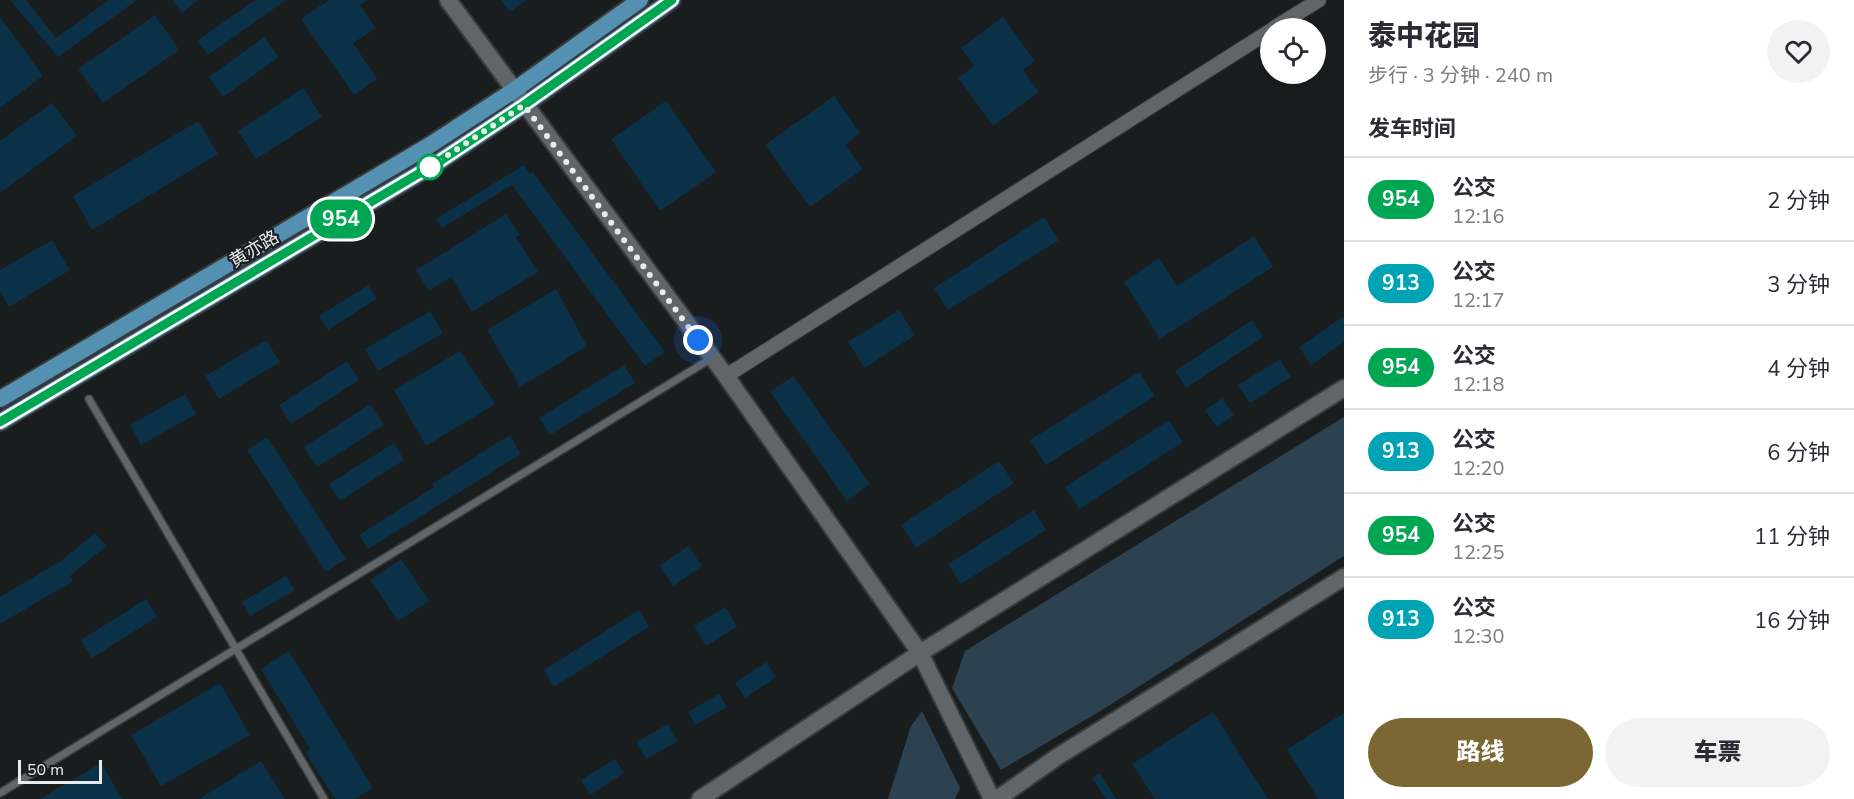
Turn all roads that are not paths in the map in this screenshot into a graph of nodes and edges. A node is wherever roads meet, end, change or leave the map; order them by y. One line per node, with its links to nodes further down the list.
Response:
1 (448, 0): 7 (street)
2 (640, 0): 7 (main road, 黄亦路)
3 (672, 0): 8 (main road, 黄亦路)
4 (1319, 0): 5 (street)
5 (1290, 18)
6 (1260, 37): 10 (street)
7 (513, 91): 8 (street); 12 (main road, 黄亦路)
8 (524, 105): 9 (street); 14 (main road, 黄亦路)
9 (712, 358): 10 (street); 16 (lane)
10 (726, 376): 17 (street)
11 (1344, 388): 17 (street)
12 (0, 399)
13 (89, 399): 16 (lane)
14 (0, 422)
15 (1344, 578): 22 (street)
16 (236, 649): 18 (lane); 19 (lane)
17 (920, 653): 20 (street); 21 (street)
18 (0, 793)
19 (324, 799)
20 (700, 799)
21 (992, 799)
22 (997, 799)

